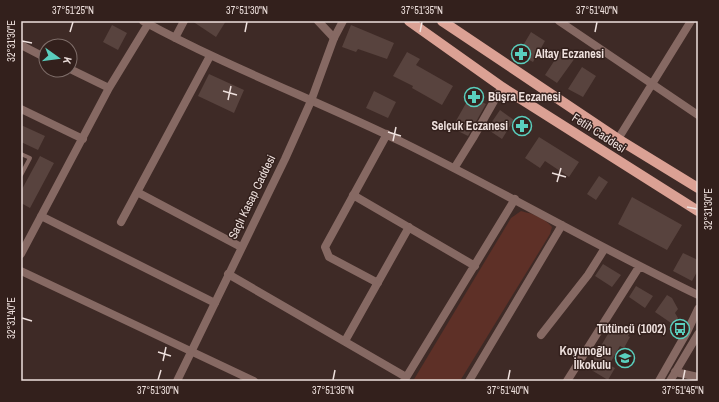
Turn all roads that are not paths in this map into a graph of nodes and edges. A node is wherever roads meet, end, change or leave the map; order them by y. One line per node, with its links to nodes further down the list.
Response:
1 (184, 21): 9 (street)
2 (318, 21): 10 (street)
3 (343, 21): 10 (street, Saçlı Kasap Caddesi)
4 (409, 21): 16 (main road, Fetih Caddesi)
5 (442, 21): 23 (main road, Fetih Caddesi)
6 (559, 21): 15 (street)
7 (691, 21): 15 (street)
8 (145, 22): 9 (street); 17 (street)
9 (174, 38): 13 (street)
10 (334, 38): 18 (street, Saçlı Kasap Caddesi)
11 (21, 45): 12 (street)
12 (38, 54)
13 (210, 56): 18 (street); 28 (street)
14 (78, 73): 17 (street)
15 (653, 85): 20 (street); 23 (street)
16 (502, 87): 25 (street); 31 (main road, Fetih Caddesi)
17 (109, 88): 22 (street)
18 (311, 100): 21 (street); 36 (street, Saçlı Kasap Caddesi)
19 (21, 109): 22 (street)
20 (698, 115)
21 (387, 134): 25 (street); 29 (street)
22 (83, 139): 32 (street)
23 (618, 139): 27 (main road, Fetih Caddesi)
24 (21, 154): 26 (lane)
25 (455, 167): 30 (street)
26 (21, 175)
27 (698, 188)
28 (137, 192): 33 (street); 36 (street)
29 (354, 195): 35 (street); 43 (street)
30 (515, 200): 34 (street); 39 (street)
31 (696, 211)
32 (41, 216): 38 (street); 45 (street)
33 (121, 222)
34 (562, 225): 37 (street); 56 (street)
35 (409, 228): 39 (street); 43 (street)
36 (241, 247): 42 (street, Saçlı Kasap Caddesi)
37 (605, 248): 40 (street); 48 (street)
38 (21, 254)
39 (475, 266): 53 (street)
40 (639, 267): 44 (street); 57 (street)
41 (21, 271): 50 (street)
42 (228, 274): 45 (street, Saçlı Kasap Caddesi); 49 (street)
43 (378, 283): 49 (street)
44 (698, 295)
45 (215, 303): 50 (street, Saçlı Kasap Caddesi)
46 (698, 309): 58 (street)
47 (698, 334): 51 (street)
48 (541, 335)
49 (345, 341): 53 (street)
50 (192, 352): 54 (street, Saçlı Kasap Caddesi); 55 (street)
51 (675, 372): 52 (street); 59 (street)
52 (698, 377)
53 (405, 379)
54 (177, 381)
55 (254, 381)
56 (468, 381)
57 (567, 381)
58 (659, 381)
59 (670, 381)

